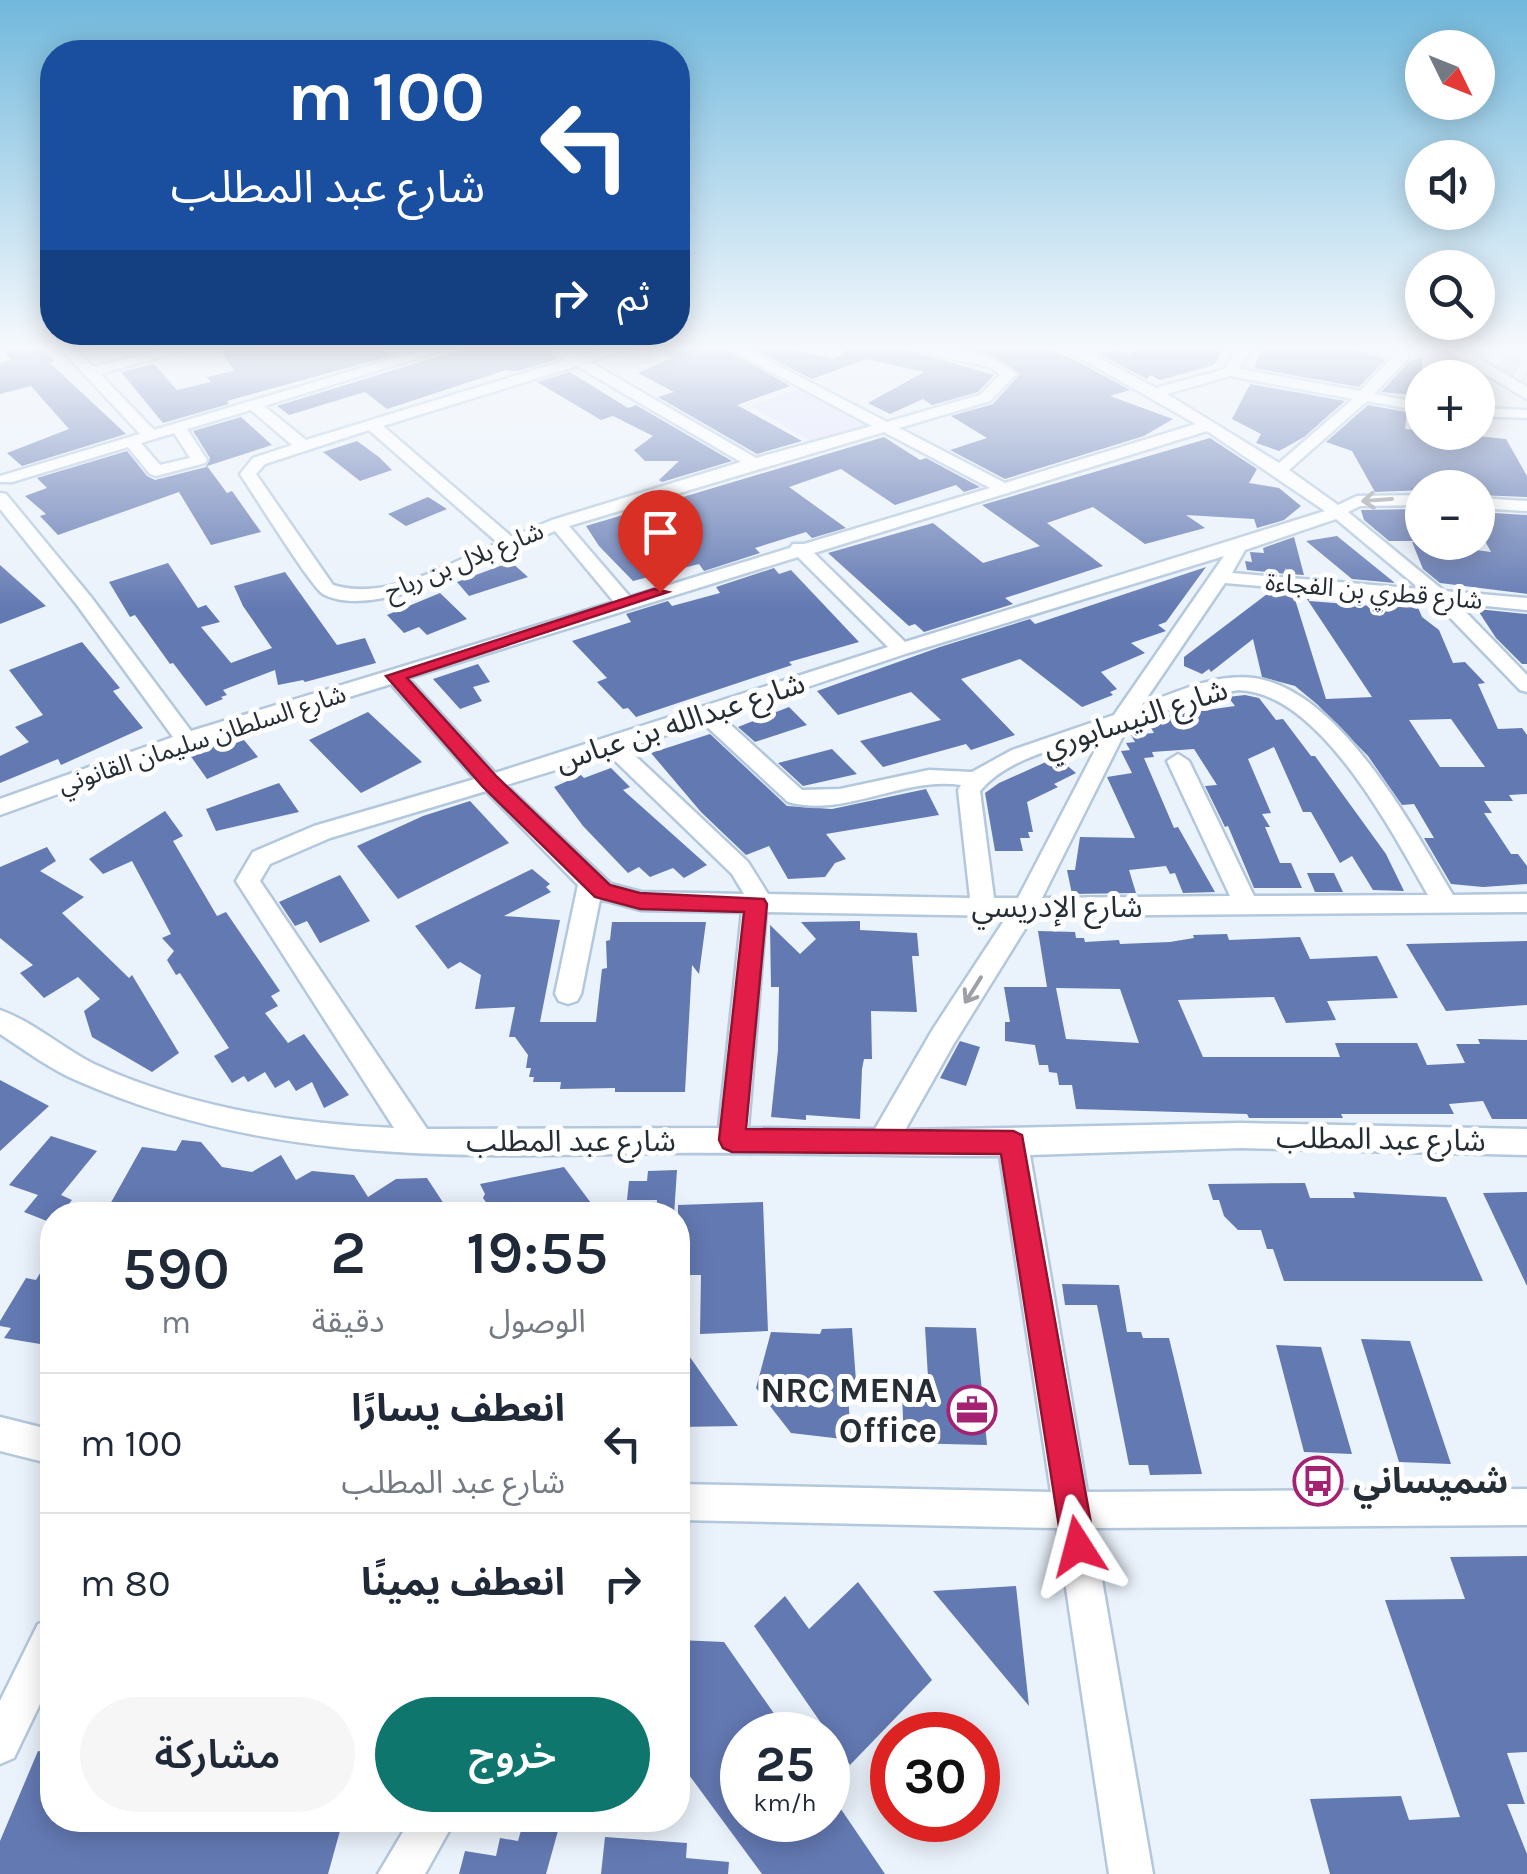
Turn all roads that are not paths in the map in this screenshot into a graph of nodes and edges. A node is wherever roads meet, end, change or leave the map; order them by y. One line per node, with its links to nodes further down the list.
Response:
1 (182, 434): 12 (street)
2 (290, 434): 13 (street)
3 (341, 434): 13 (street, شارع بلال بن رباح)
4 (383, 434): 23 (street)
5 (705, 434): 14 (street)
6 (859, 434): 14 (street, شارع بلال بن رباح)
7 (906, 434): 17 (street)
8 (1178, 434): 17 (street, شارع السلطان سليمان القانوني)
9 (1221, 434): 15 (street)
10 (1321, 434): 15 (street)
11 (150, 435): 12 (street)
12 (131, 440): 16 (street)
13 (303, 446): 23 (street, شارع بلال بن رباح)
14 (754, 463): 22 (street, شارع بلال بن رباح)
15 (1279, 471): 21 (street)
16 (1, 486): 35 (street)
17 (1001, 486): 25 (street, شارع السلطان سليمان القانوني)
18 (1405, 499): 21 (street, شارع عبدالله بن عباس, one-way to 21)
19 (1495, 504): 20 (street)
20 (1527, 506)
21 (1333, 512): 24 (street, شارع عبدالله بن عباس); 27 (street)
22 (558, 524): 23 (street, شارع بلال بن رباح); 28 (street)
23 (508, 542)
24 (1238, 545): 26 (street); 30 (street, شارع عبدالله بن عباس)
25 (799, 548): 28 (street, شارع السلطان سليمان القانوني); 30 (street)
26 (1220, 578): 27 (street, شارع قطري بن الفجاءة); 34 (street)
27 (1441, 598): 29 (street, شارع قطري بن الفجاءة); 32 (street)
28 (625, 604): 31 (street, شارع السلطان سليمان القانوني)
29 (1527, 604)
30 (901, 649): 33 (street, شارع عبدالله بن عباس)
31 (396, 676): 35 (street, شارع السلطان سليمان القانوني); 39 (street, شارع الإدريسي)
32 (1527, 686)
33 (707, 715): 36 (street, شارع عبدالله بن عباس); 38 (street)
34 (1121, 720): 38 (street, شارع النيسابوري); 44 (street, شارع النيسابوري); 47 (street)
35 (186, 740): 40 (street, شارع السلطان سليمان القانوني)
36 (612, 746): 39 (street, شارع عبدالله بن عباس); 43 (street)
37 (1178, 761): 45 (street)
38 (975, 780): 46 (street)
39 (490, 782): 41 (street, شارع الإدريسي); 51 (street, شارع عبدالله بن عباس)
40 (0, 807)
41 (591, 882): 43 (street, شارع الإدريسي); 48 (street)
42 (1527, 902): 44 (street, شارع الإدريسي)
43 (756, 904): 46 (street, شارع الإدريسي); 50 (street)
44 (1446, 904): 45 (street, شارع الإدريسي)
45 (1247, 906): 47 (street, شارع الإدريسي)
46 (983, 908): 47 (street, شارع الإدريسي)
47 (1025, 908): 52 (street, one-way to 52)
48 (568, 994)
49 (0, 1022): 51 (street, شارع عبد المطلب)
50 (732, 1140): 51 (street, شارع عبد المطلب); 52 (street, شارع عبد المطلب)
51 (419, 1142)
52 (884, 1142): 54 (street, شارع عبد المطلب)
53 (1527, 1142): 54 (street, شارع عبد المطلب)
54 (1013, 1143): 59 (street)
55 (0, 1434): 56 (street)
56 (40, 1444)
57 (690, 1502): 59 (street)
58 (1527, 1507): 59 (street)
59 (1073, 1510): 64 (street)
60 (40, 1662): 61 (street)
61 (0, 1744)
62 (426, 1832): 63 (street)
63 (400, 1874)
64 (1131, 1874)

